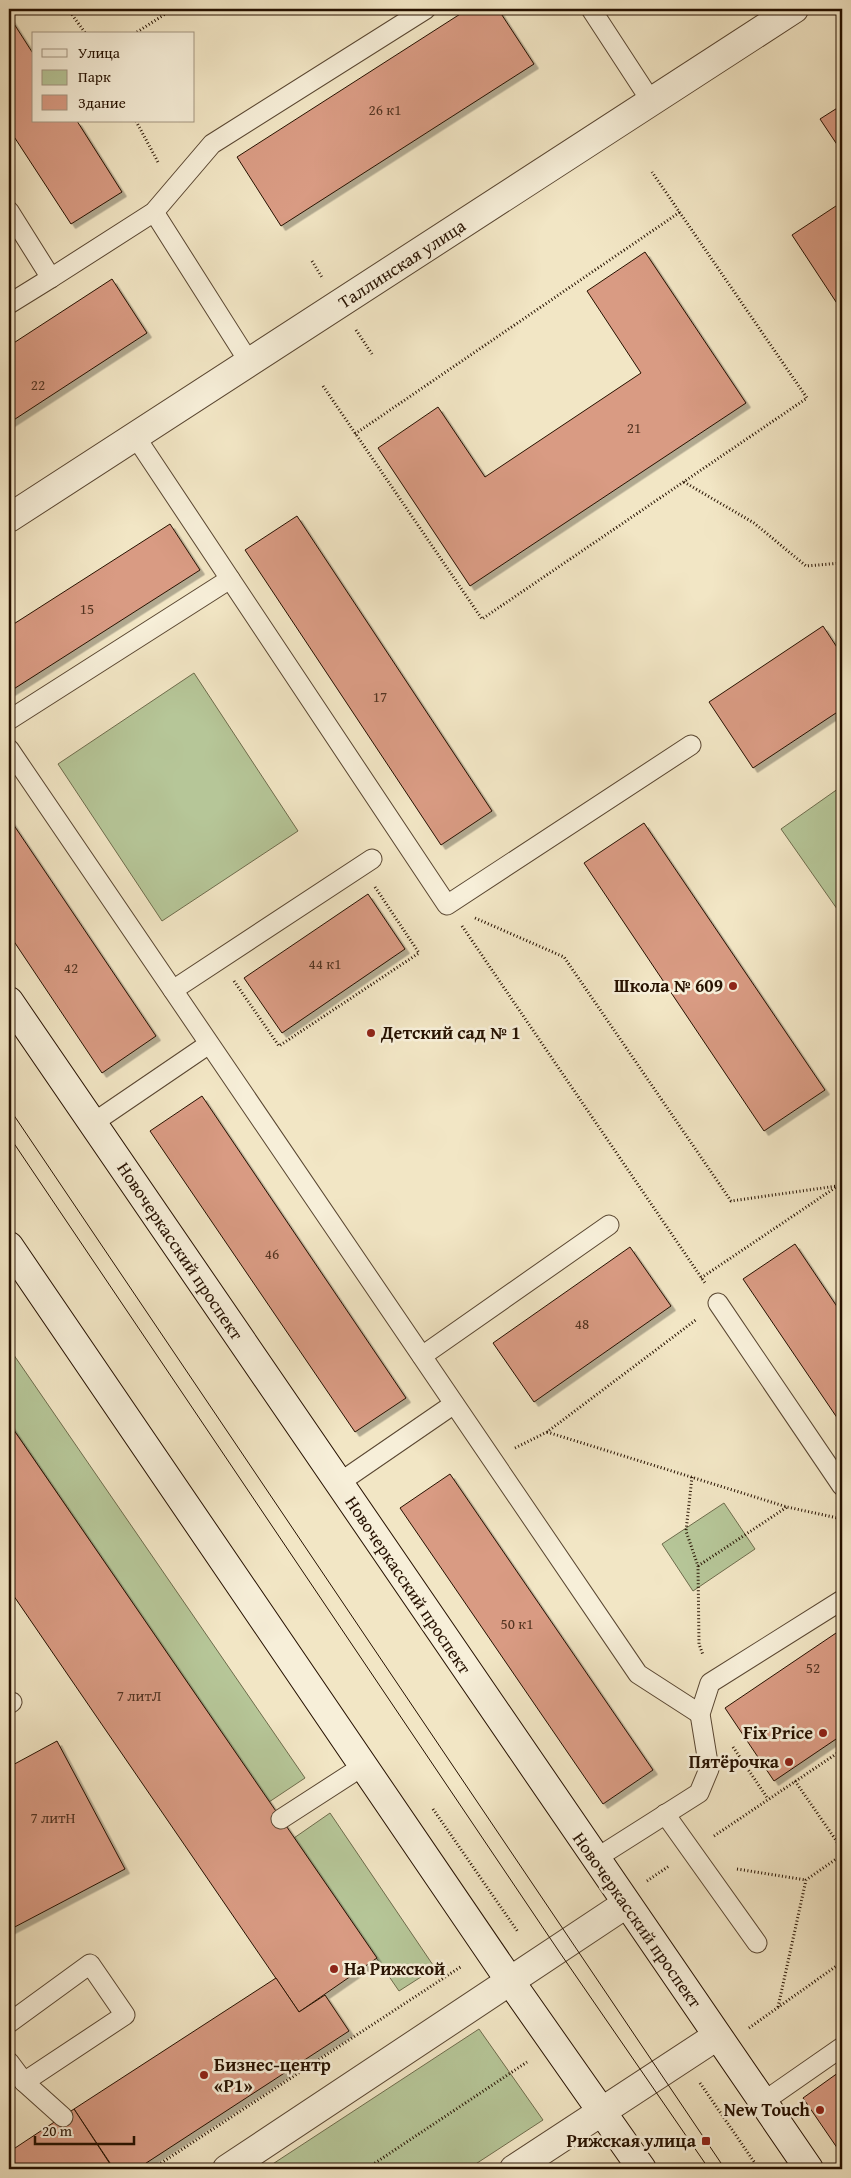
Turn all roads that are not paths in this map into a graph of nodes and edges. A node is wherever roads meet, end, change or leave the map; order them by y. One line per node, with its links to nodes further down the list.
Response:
1 (426, 9): 6 (lane)
2 (591, 9): 4 (lane)
3 (794, 9): 4 (main road, Таллинская улица)
4 (651, 101): 9 (main road, Таллинская улица)
5 (9, 211): 7 (lane)
6 (154, 212): 7 (lane); 9 (lane)
7 (51, 278): 8 (lane)
8 (9, 304)
9 (249, 362): 10 (main road, Таллинская улица)
10 (135, 436): 11 (main road, Таллинская улица); 12 (lane)
11 (9, 518)
12 (230, 579): 13 (lane); 14 (lane)
13 (9, 720)
14 (691, 745)
15 (9, 749): 17 (lane)
16 (367, 863): 17 (lane)
17 (173, 990): 19 (lane)
18 (9, 1001): 20 (main road, Новочеркасский проспект)
19 (209, 1044): 20 (lane); 24 (lane)
20 (93, 1124): 26 (main road, Новочеркасский проспект)
21 (609, 1225): 24 (lane)
22 (9, 1246): 30 (main road)
23 (718, 1303): 27 (lane)
24 (422, 1356): 25 (lane)
25 (454, 1404): 26 (lane); 29 (lane)
26 (339, 1483): 33 (main road, Новочеркасский проспект)
27 (842, 1486)
28 (842, 1600): 29 (lane)
29 (700, 1714): 31 (lane)
30 (363, 1766): 32 (lane); 36 (main road)
31 (665, 1814): 33 (lane); 35 (lane)
32 (281, 1819)
33 (595, 1859): 34 (main road, Новочеркасский проспект)
34 (626, 1904): 36 (main road); 38 (main road, Новочеркасский проспект)
35 (757, 1943)
36 (510, 1982): 43 (main road); 45 (main road)
37 (9, 2023): 41 (lane)
38 (717, 2036): 42 (main road, Новочеркасский проспект); 43 (main road)
39 (842, 2047): 42 (lane)
40 (9, 2062): 41 (lane)
41 (24, 2082): 44 (lane)
42 (763, 2102): 48 (main road, Новочеркасский проспект)
43 (601, 2112): 46 (main road); 47 (main road)
44 (63, 2117)
45 (227, 2169)
46 (514, 2169)
47 (642, 2169)
48 (809, 2169)

